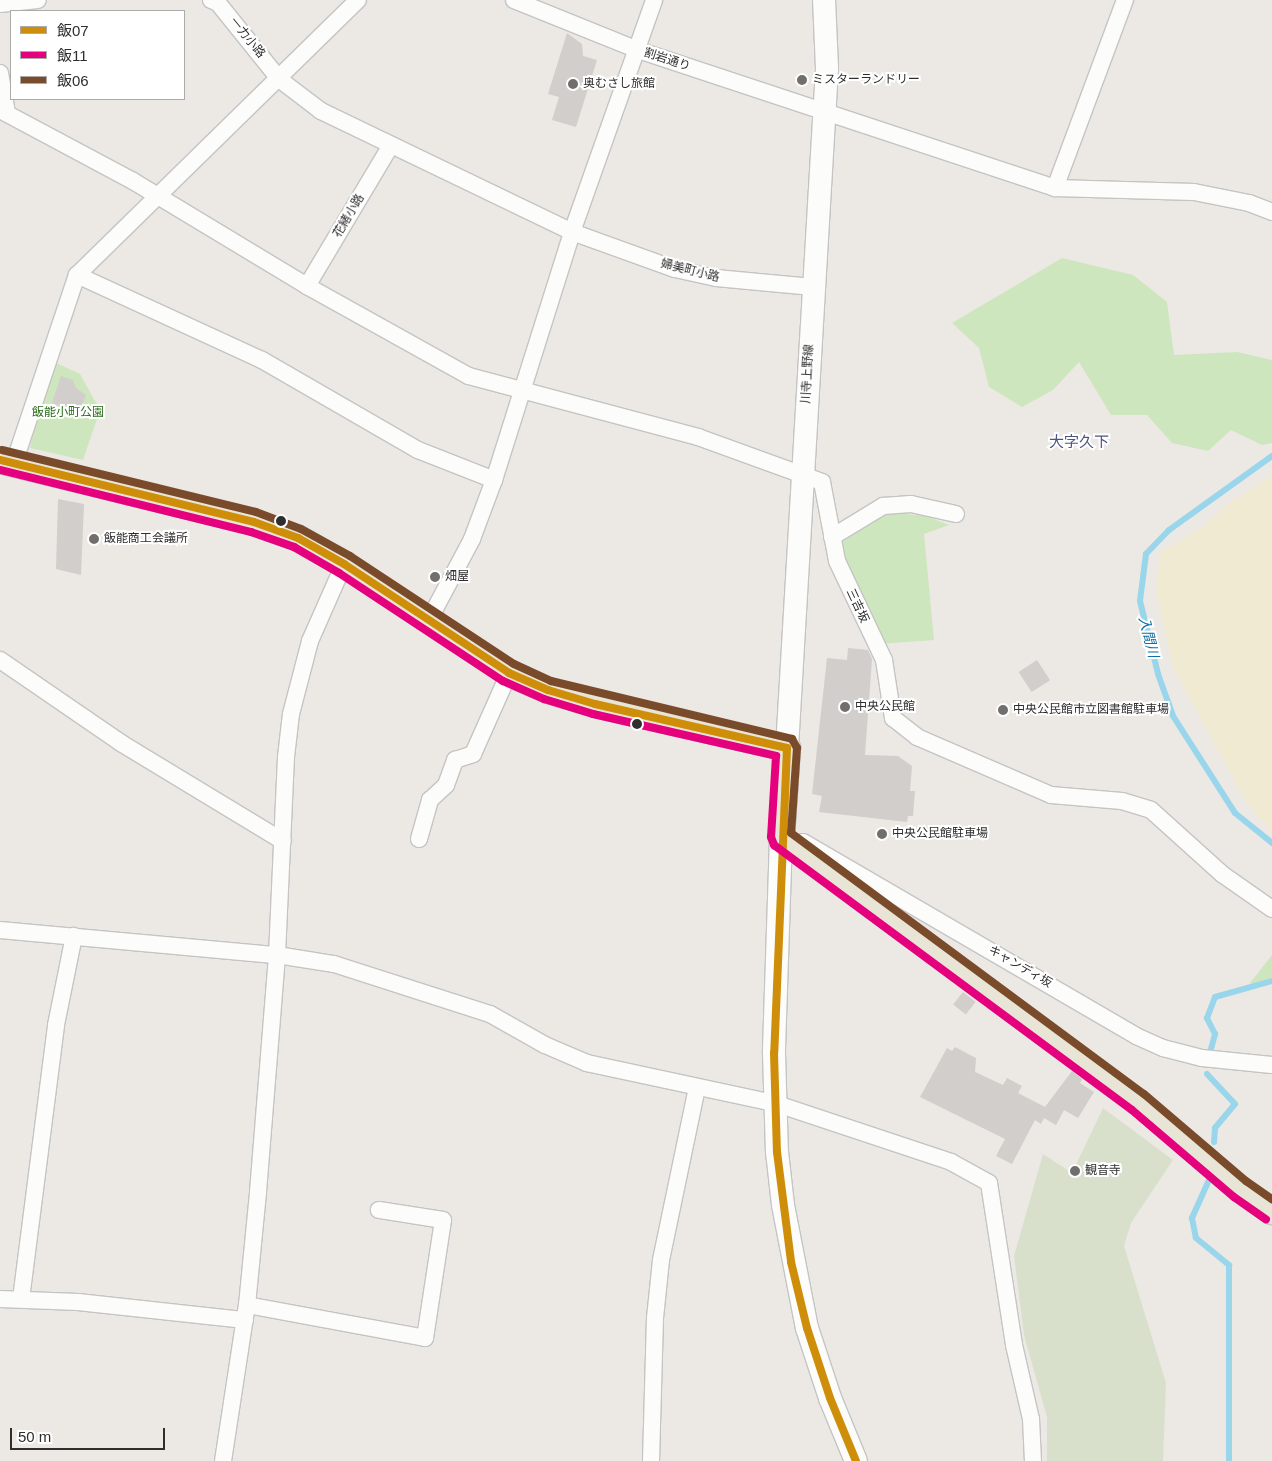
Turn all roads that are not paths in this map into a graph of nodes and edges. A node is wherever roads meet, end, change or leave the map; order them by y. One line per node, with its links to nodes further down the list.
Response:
1 (38, 0): 8 (street)
2 (211, 0): 11 (street, 一力小路)
3 (358, 0): 11 (street)
4 (514, 0): 9 (street, 割岩通り)
5 (654, 0): 9 (street)
6 (824, 0): 12 (street, 川寺上野線)
7 (1119, 2): 15 (street)
8 (0, 4)
9 (638, 50): 12 (street, 割岩通り); 18 (street)
10 (0, 73): 13 (street)
11 (279, 79): 14 (street, 一力小路); 16 (street)
12 (824, 111): 15 (street, 割岩通り); 21 (street, 川寺上野線)
13 (4, 112): 16 (street)
14 (391, 145): 18 (street, 婦美町小路); 20 (street, 花緒小路)
15 (1055, 188): 17 (street, 割岩通り)
16 (156, 196): 19 (street); 20 (street)
17 (1272, 212)
18 (572, 232): 21 (street, 婦美町小路); 22 (street)
19 (76, 275): 23 (street); 25 (street)
20 (307, 286): 22 (street)
21 (813, 287): 24 (street, 川寺上野線)
22 (524, 393): 24 (street); 25 (street)
23 (7, 462): 28 (main road)
24 (802, 476): 27 (street, 三吉坂); 32 (street, 川寺上野線)
25 (494, 480): 29 (street)
26 (956, 514): 27 (street)
27 (832, 537): 36 (street, 三吉坂)
28 (344, 564): 29 (main road); 35 (street)
29 (429, 620): 31 (main road)
30 (0, 660): 35 (street)
31 (509, 673): 32 (main road); 34 (street)
32 (787, 748): 33 (main road)
33 (781, 834): 40 (street, キャンディ坂); 42 (street); 44 (main road)
34 (419, 839)
35 (283, 841): 39 (street)
36 (1272, 908)
37 (0, 930): 38 (street)
38 (74, 936): 39 (street); 46 (street)
39 (277, 955): 41 (street); 47 (street)
40 (1272, 1065)
41 (697, 1088): 42 (street); 49 (street)
42 (774, 1103): 50 (street); 51 (street)
43 (378, 1210): 47 (street)
44 (1272, 1211)
45 (0, 1299): 46 (street)
46 (21, 1299): 47 (street)
47 (246, 1312): 48 (street)
48 (223, 1461)
49 (651, 1461)
50 (856, 1461)
51 (1033, 1461)

